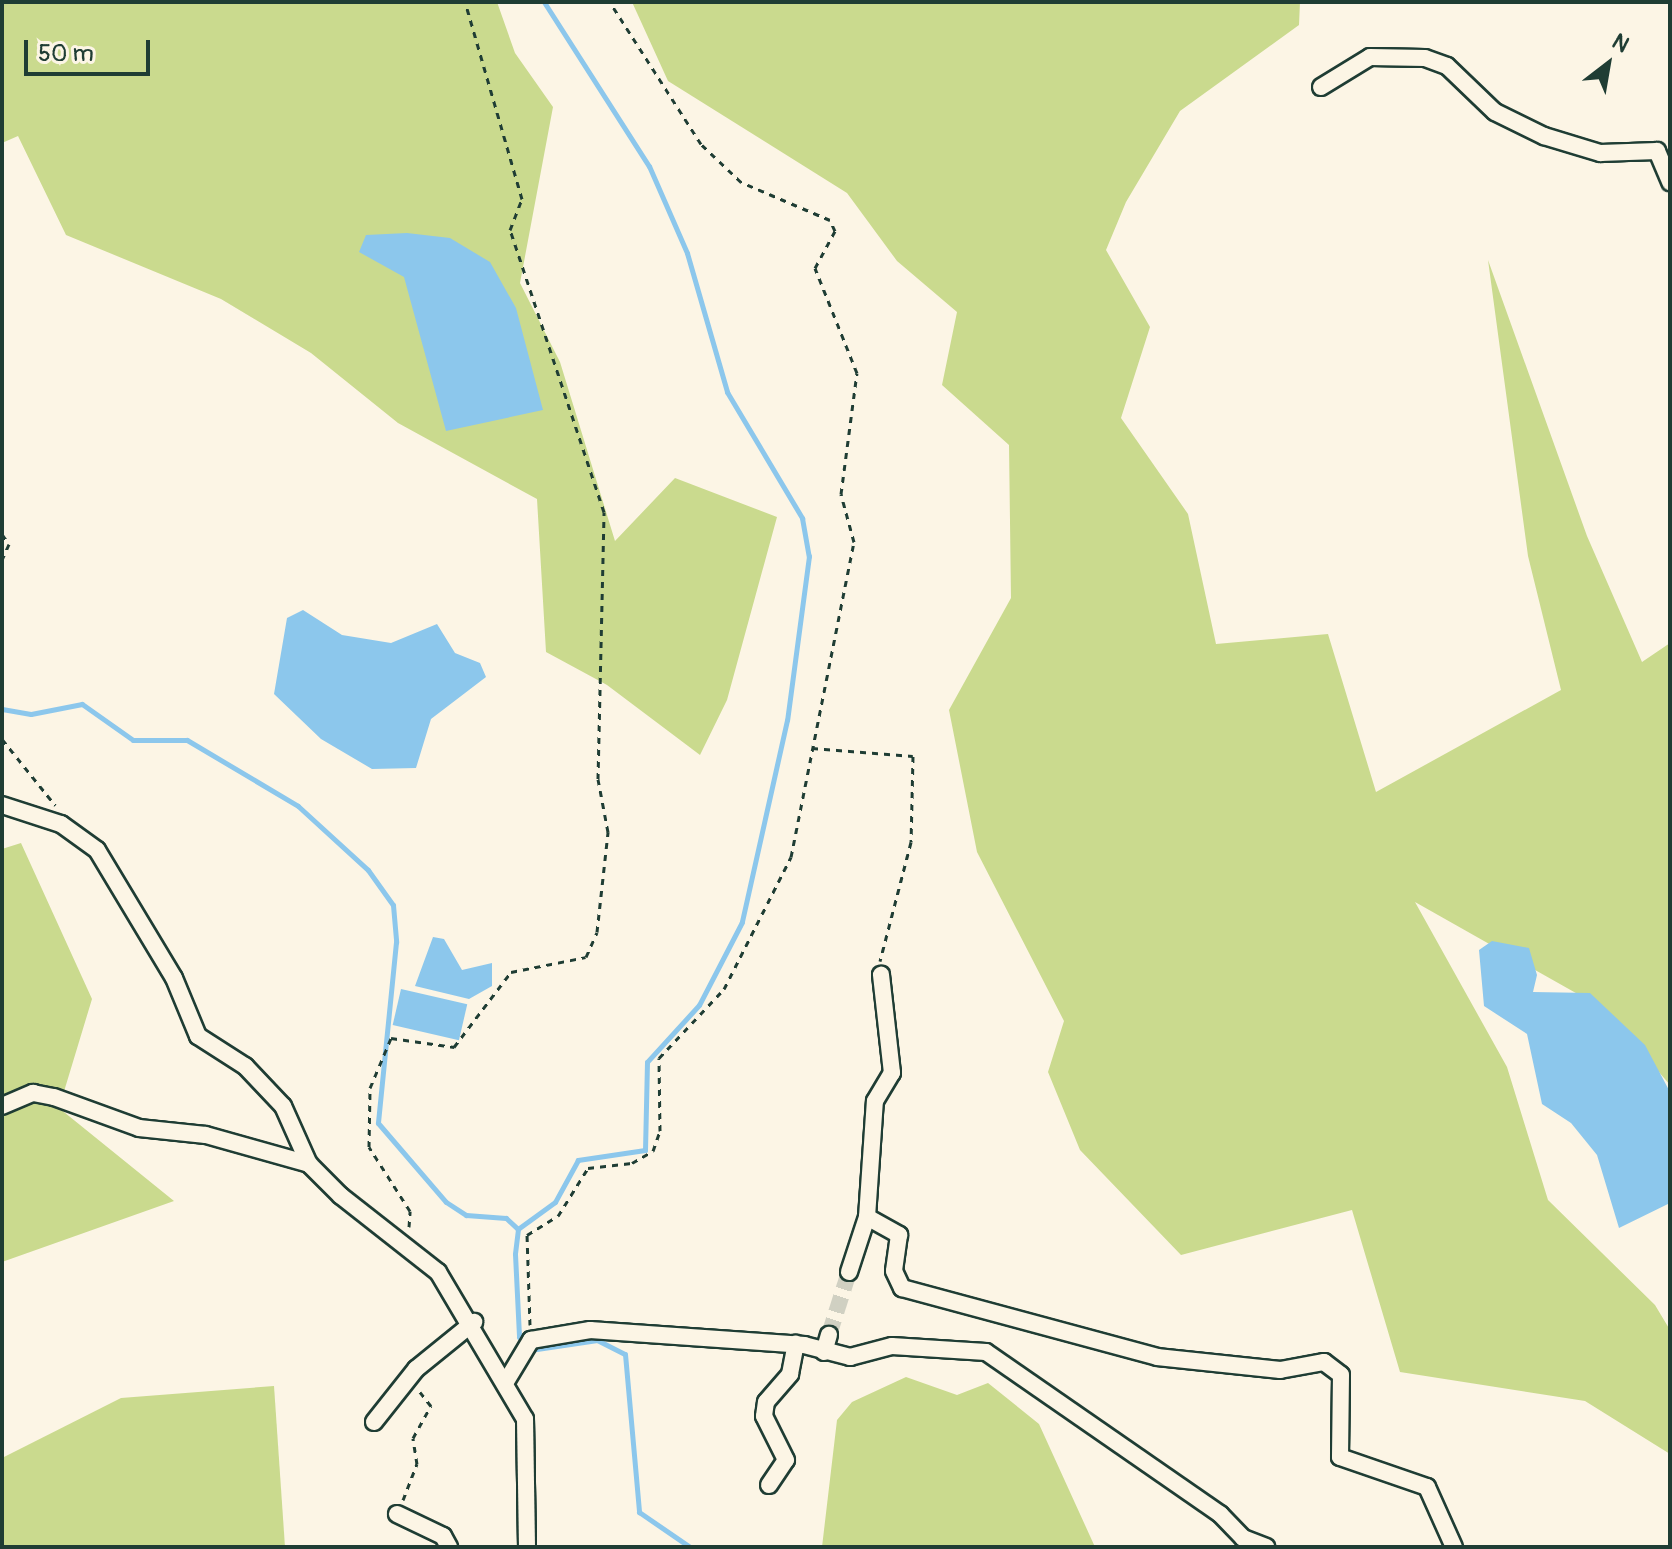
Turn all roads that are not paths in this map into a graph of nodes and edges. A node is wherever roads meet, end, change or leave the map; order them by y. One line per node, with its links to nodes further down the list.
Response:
1 (1321, 87): 2 (street)
2 (1670, 182)
3 (2, 805): 6 (street)
4 (881, 975): 7 (street)
5 (2, 1106): 6 (street)
6 (309, 1164): 9 (street)
7 (867, 1217): 8 (street); 20 (street)
8 (849, 1272)
9 (474, 1322): 13 (street); 14 (street)
10 (829, 1335): 12 (street)
11 (796, 1344): 12 (street); 13 (street); 15 (street)
12 (824, 1352): 19 (street)
13 (507, 1380): 18 (street)
14 (374, 1422)
15 (769, 1485)
16 (397, 1514): 17 (street)
17 (449, 1547)
18 (527, 1547)
19 (1266, 1547)
20 (1454, 1547)

